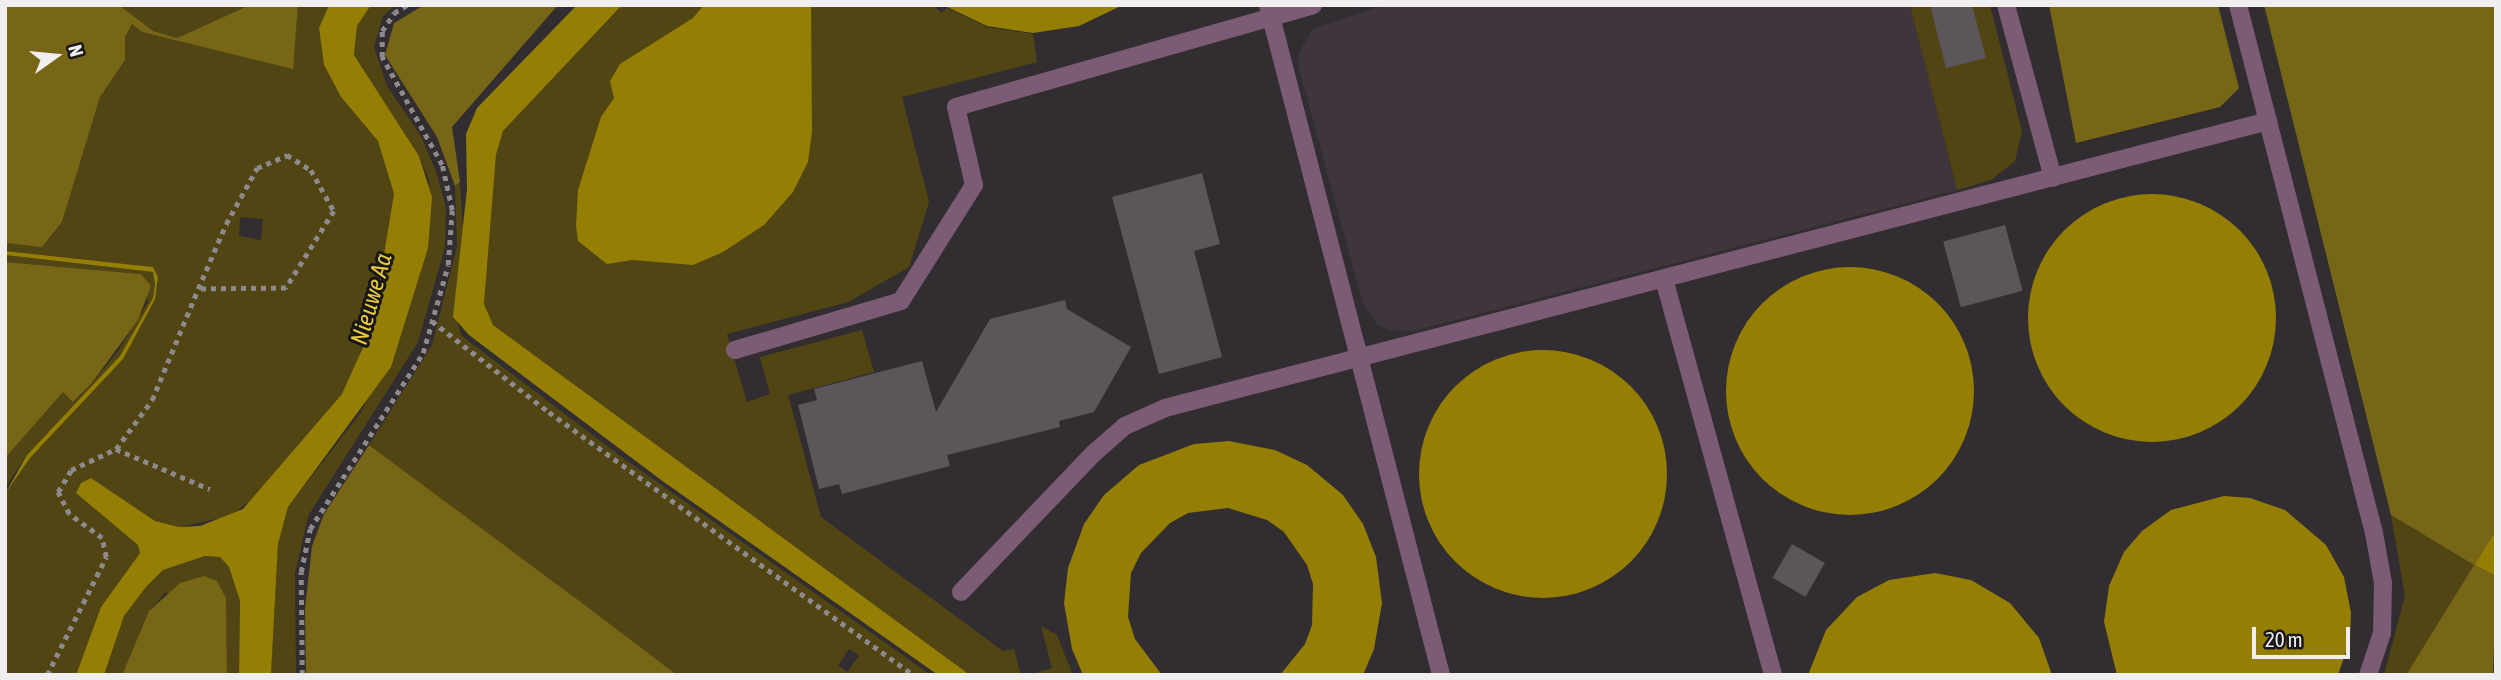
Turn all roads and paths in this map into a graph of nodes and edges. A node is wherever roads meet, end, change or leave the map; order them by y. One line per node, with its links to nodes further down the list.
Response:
1 (407, 5): 10 (path)
2 (1313, 5): 5 (lane)
3 (2006, 5): 7 (lane)
4 (2238, 5): 6 (lane)
5 (1269, 11): 11 (lane); 12 (lane)
6 (2268, 121): 7 (lane); 21 (lane)
7 (2053, 178): 8 (lane)
8 (1664, 279): 12 (lane); 20 (lane)
9 (198, 289): 9 (path); 13 (path)
10 (432, 321): 17 (path); 18 (path)
11 (735, 349)
12 (1359, 359): 15 (lane); 19 (lane)
13 (116, 449): 14 (path); 16 (path)
14 (210, 489)
15 (961, 592)
16 (47, 675)
17 (302, 675)
18 (914, 675)
19 (1441, 675)
20 (1773, 675)
21 (2368, 675)

